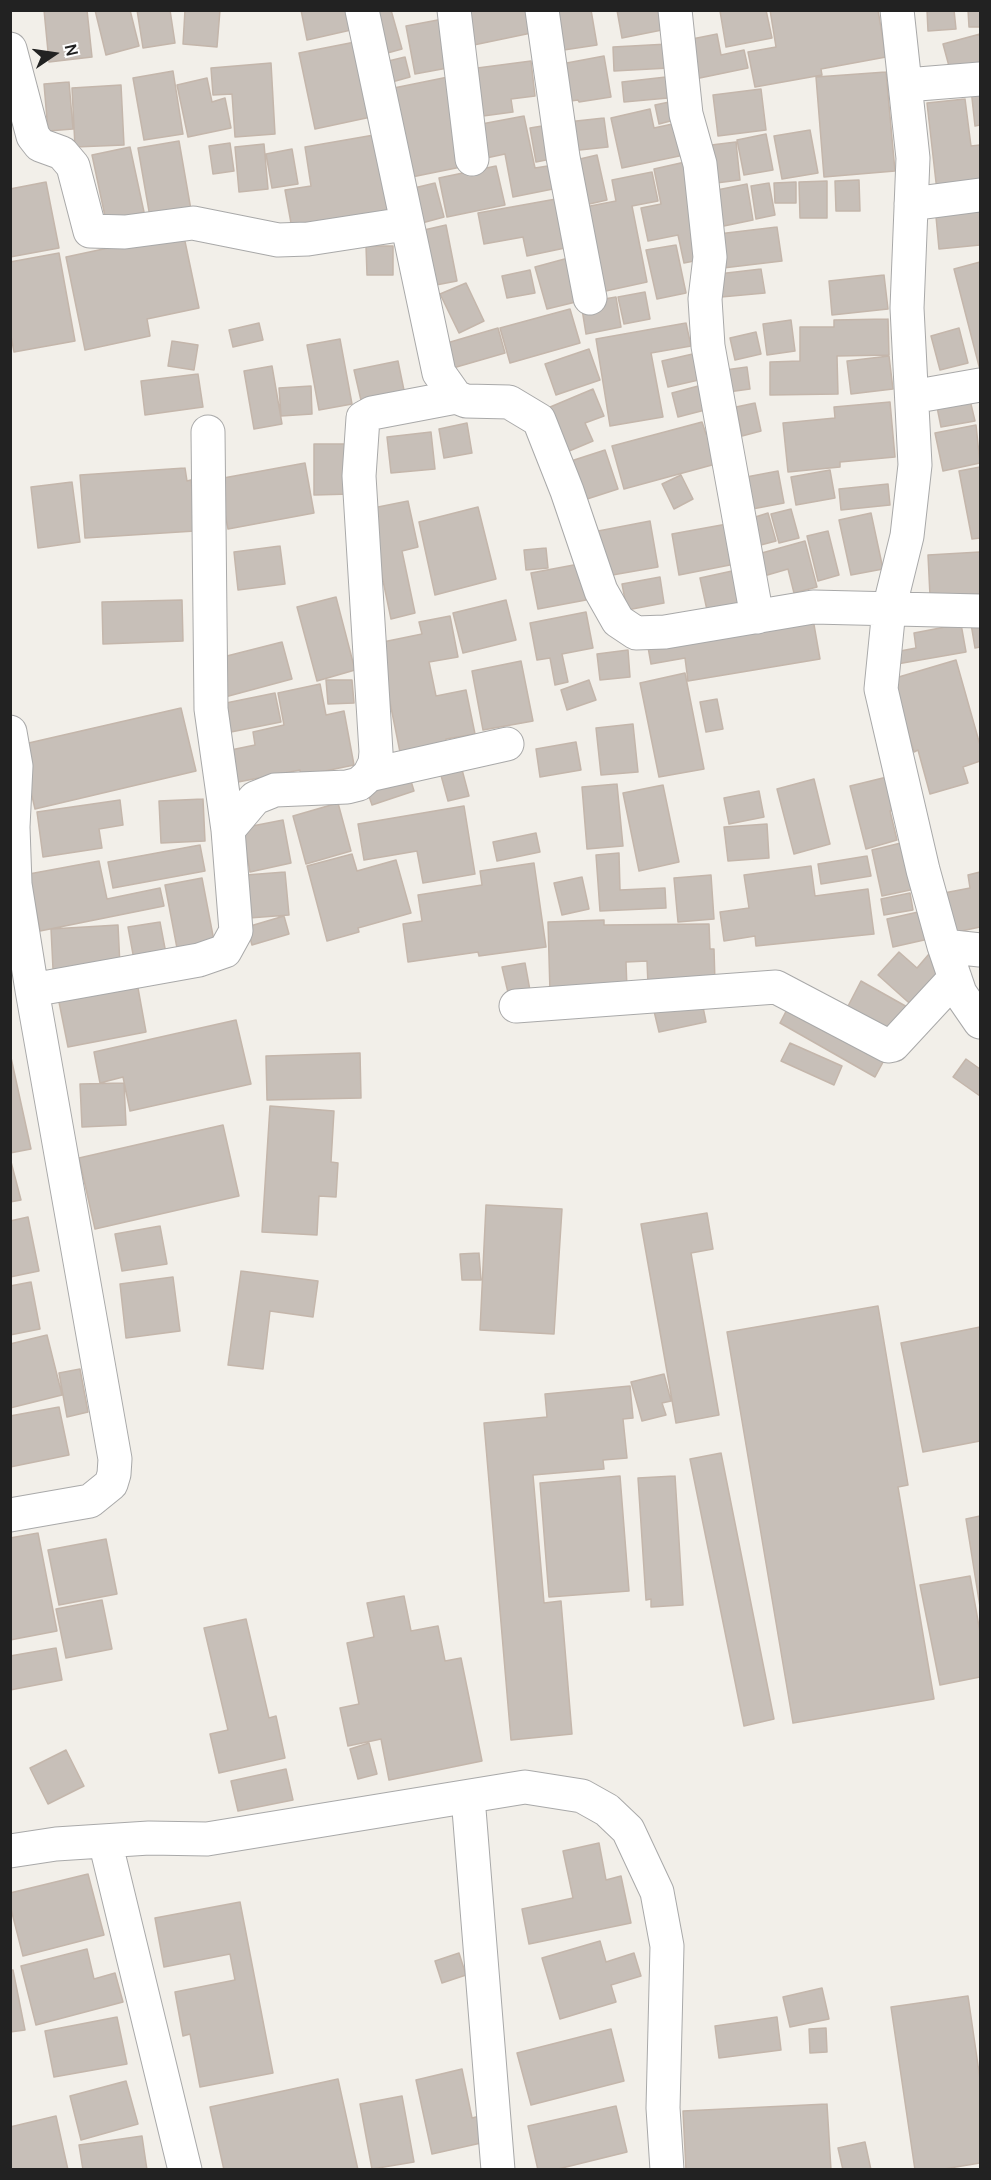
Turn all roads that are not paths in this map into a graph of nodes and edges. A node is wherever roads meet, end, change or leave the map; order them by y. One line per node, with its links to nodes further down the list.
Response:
1 (362, 10): 13 (street)
2 (454, 10): 10 (street)
3 (542, 10): 14 (street)
4 (675, 10): 21 (street)
5 (897, 10): 8 (street)
6 (10, 49): 9 (street)
7 (981, 79): 8 (street)
8 (906, 85): 12 (street)
9 (22, 140): 13 (street)
10 (472, 159)
11 (981, 195): 12 (street)
12 (911, 204): 16 (street)
13 (405, 224): 17 (street)
14 (590, 298)
15 (981, 385): 16 (street)
16 (912, 397): 19 (street)
17 (456, 398): 21 (street); 24 (street)
18 (208, 432): 25 (street)
19 (889, 609): 20 (street); 21 (street); 26 (street)
20 (981, 611)
21 (757, 617)
22 (10, 732): 29 (street)
23 (507, 744): 24 (street)
24 (369, 775): 25 (street)
25 (228, 830): 29 (street)
26 (944, 946): 27 (street); 28 (street)
27 (981, 950)
28 (955, 978): 30 (street); 31 (street)
29 (32, 990): 32 (street)
30 (516, 1006)
31 (981, 1022)
32 (10, 1515)
33 (468, 1797): 34 (street); 37 (street); 38 (street)
34 (105, 1841): 35 (street); 36 (street)
35 (10, 1851)
36 (185, 2169)
37 (498, 2169)
38 (667, 2169)

